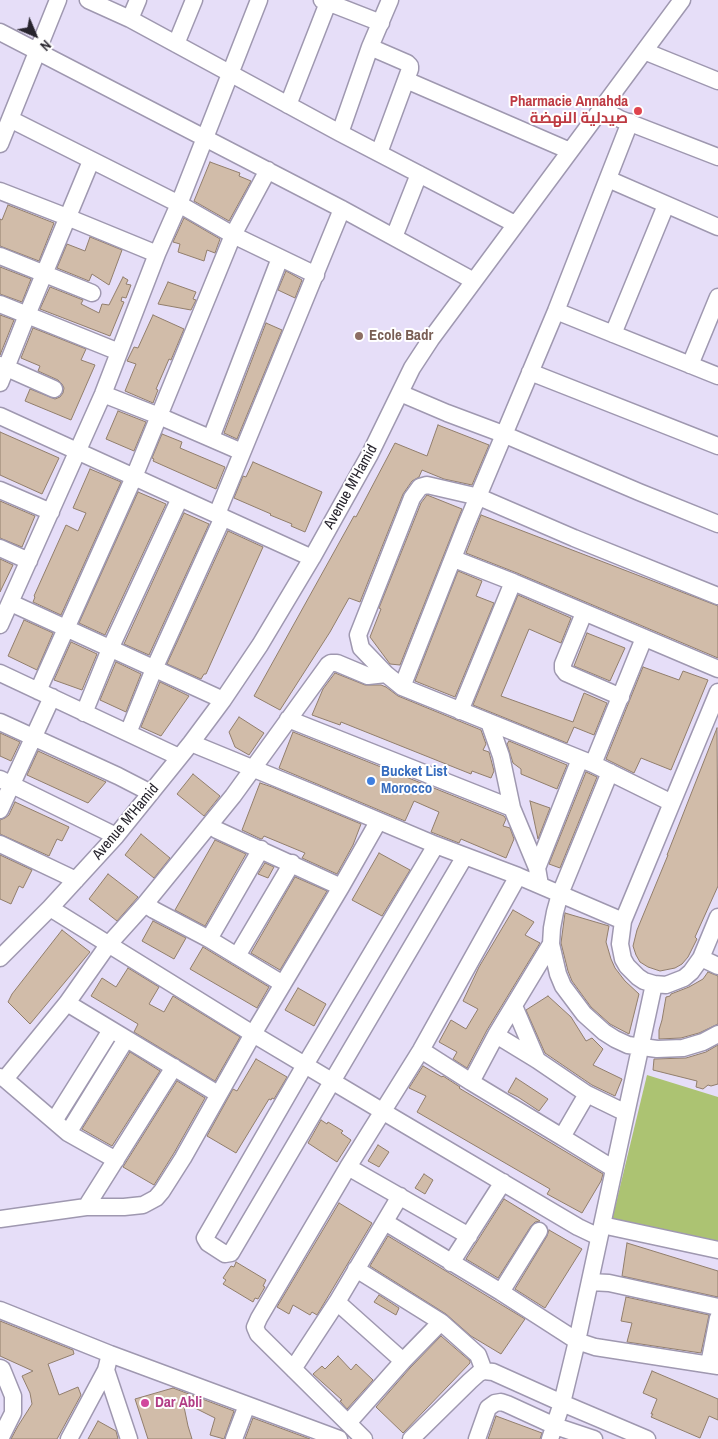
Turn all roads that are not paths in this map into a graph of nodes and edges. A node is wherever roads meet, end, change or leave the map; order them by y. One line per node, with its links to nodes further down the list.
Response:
1 (58, 0): 15 (street)
2 (88, 0): 9 (street)
3 (138, 0): 9 (street)
4 (194, 0): 12 (street)
5 (259, 0): 16 (street)
6 (390, 0): 10 (street)
7 (682, 0): 14 (street, Avenue M'Hamid)
8 (326, 1): 10 (street); 19 (street)
9 (130, 19): 12 (street)
10 (381, 23): 13 (street)
11 (0, 32): 15 (street)
12 (176, 44): 16 (street)
13 (370, 47): 17 (street); 23 (street)
14 (644, 51): 18 (street); 20 (street, Avenue M'Hamid)
15 (37, 52): 21 (street); 24 (street)
16 (229, 74): 19 (street); 24 (street)
17 (406, 80): 26 (street); 27 (street)
18 (718, 81)
19 (288, 105): 23 (street)
20 (602, 109): 22 (street); 26 (street, Avenue M'Hamid)
21 (10, 120): 25 (street); 29 (street)
22 (630, 122): 28 (street); 32 (street)
23 (340, 133): 27 (street)
24 (204, 138): 30 (street); 34 (street)
25 (0, 144)
26 (570, 152): 38 (street, Avenue M'Hamid)
27 (379, 153): 31 (street)
28 (718, 156)
29 (91, 161): 34 (street); 37 (street)
30 (268, 170): 36 (street); 40 (street)
31 (419, 174): 38 (street); 41 (street)
32 (608, 179): 35 (street); 51 (street)
33 (0, 191): 37 (street)
34 (179, 204): 40 (street); 42 (street)
35 (666, 205): 39 (street); 53 (street)
36 (342, 209): 41 (street); 46 (street)
37 (68, 217): 42 (street); 45 (street)
38 (516, 224): 47 (street, Avenue M'Hamid)
39 (718, 227)
40 (233, 234): 44 (street); 64 (street)
41 (394, 238): 47 (street)
42 (158, 254): 54 (street)
43 (0, 256): 45 (street)
44 (280, 258): 46 (street); 66 (street)
45 (44, 273): 48 (street); 52 (street)
46 (316, 275): 69 (street)
47 (474, 281): 61 (street, Avenue M'Hamid)
48 (92, 293)
49 (718, 297): 55 (street)
50 (0, 304): 52 (street)
51 (556, 310): 53 (street); 57 (street)
52 (27, 315): 54 (street); 56 (street)
53 (613, 334): 55 (street)
54 (119, 352): 62 (street)
55 (690, 365): 58 (street)
56 (3, 367): 59 (street); 60 (street)
57 (530, 372): 65 (street); 67 (street)
58 (718, 376)
59 (0, 383)
60 (54, 389)
61 (400, 392): 65 (street); 78 (street, Avenue M'Hamid)
62 (103, 394): 64 (street); 68 (street)
63 (0, 416): 68 (street)
64 (159, 416): 66 (street); 70 (street)
65 (503, 434): 72 (street); 76 (street)
66 (211, 438): 69 (street)
67 (718, 446)
68 (78, 452): 70 (street); 74 (street)
69 (242, 452): 75 (street)
70 (134, 477): 73 (street); 86 (street)
71 (0, 490): 74 (street)
72 (479, 497): 79 (street); 82 (street); 92 (street)
73 (180, 498): 75 (street); 88 (street)
74 (51, 512): 80 (street)
75 (220, 516): 78 (street); 90 (street)
76 (718, 524)
77 (0, 548): 80 (street)
78 (312, 558): 97 (street, Avenue M'Hamid)
79 (454, 559): 81 (street); 93 (street)
80 (29, 561): 83 (street)
81 (513, 582): 84 (street); 98 (street)
82 (718, 596)
83 (6, 606): 85 (street); 86 (street)
84 (584, 613): 87 (street); 96 (street)
85 (0, 626)
86 (66, 628): 88 (street); 95 (street)
87 (644, 638): 89 (street); 96 (street)
88 (110, 649): 90 (street); 99 (street)
89 (718, 668)
90 (154, 669): 97 (street); 103 (street)
91 (0, 673): 95 (street)
92 (386, 674): 93 (street); 100 (street)
93 (402, 687): 98 (street)
94 (718, 692): 112 (street)
95 (45, 694): 99 (street); 104 (street)
96 (621, 696): 107 (street)
97 (223, 700): 105 (street, Avenue M'Hamid)
98 (460, 711): 102 (street)
99 (84, 712): 103 (street)
100 (288, 719): 108 (street); 113 (street)
101 (0, 722): 104 (street)
102 (489, 722): 107 (street); 113 (street)
103 (128, 733): 106 (street)
104 (33, 737): 110 (street); 111 (street)
105 (191, 743): 106 (street, Avenue M'Hamid); 108 (street)
106 (179, 757): 111 (street, Avenue M'Hamid)
107 (586, 762): 109 (street); 123 (street)
108 (253, 768): 115 (street); 116 (street)
109 (610, 772): 112 (street); 128 (street)
110 (6, 782): 114 (street); 117 (street)
111 (151, 793): 117 (street, Avenue M'Hamid)
112 (672, 803): 132 (street)
113 (512, 808): 123 (street)
114 (0, 810)
115 (378, 822): 119 (street); 127 (street)
116 (210, 825): 120 (street); 129 (street)
117 (116, 836): 125 (street, Avenue M'Hamid)
118 (0, 844): 125 (street)
119 (436, 845): 121 (street); 153 (street)
120 (260, 849): 122 (street); 133 (street)
121 (466, 856): 124 (street); 156 (street)
122 (292, 864): 127 (street); 137 (street)
123 (537, 868): 126 (street)
124 (518, 876): 126 (street); 151 (street)
125 (76, 880): 130 (street, Avenue M'Hamid)
126 (540, 885): 128 (street)
127 (341, 887): 141 (street)
128 (560, 894): 132 (street); 135 (street)
129 (145, 904): 133 (street); 136 (street)
130 (50, 908): 134 (street, Avenue M'Hamid); 136 (street)
131 (718, 917): 139 (street)
132 (622, 921): 142 (street)
133 (209, 938): 137 (street)
134 (8, 940): 138 (street, Avenue M'Hamid)
135 (551, 944): 144 (street); 150 (street)
136 (108, 945): 143 (street); 146 (street)
137 (237, 956): 141 (street)
138 (0, 958)
139 (701, 958): 140 (street); 142 (street)
140 (718, 966)
141 (283, 984): 146 (street)
142 (654, 984): 150 (street)
143 (67, 1003): 145 (street); 155 (street)
144 (514, 1006): 148 (street); 152 (street)
145 (111, 1030): 149 (street); 162 (street)
146 (253, 1034): 153 (street); 158 (street)
147 (718, 1034): 150 (street)
148 (496, 1035): 152 (street); 157 (street)
149 (126, 1040): 154 (street); 163 (street)
150 (640, 1047): 161 (street)
151 (421, 1050): 157 (street); 160 (street)
152 (537, 1060): 159 (street)
153 (305, 1065): 156 (street); 156 (street)
154 (174, 1067): 158 (street); 165 (street)
155 (2, 1078): 162 (street)
156 (332, 1081): 160 (street)
157 (471, 1082): 164 (street)
158 (218, 1094): 170 (street)
159 (587, 1094): 161 (street); 164 (street)
160 (382, 1111): 166 (street); 168 (street)
161 (626, 1112): 167 (street)
162 (54, 1121): 163 (street)
163 (68, 1133): 165 (street)
164 (562, 1137): 167 (street)
165 (116, 1160): 170 (street)
166 (348, 1168): 169 (street); 191 (street)
167 (614, 1169): 174 (street)
168 (503, 1182): 174 (street); 175 (street)
169 (400, 1196): 172 (street); 175 (street)
170 (86, 1207): 171 (street)
171 (0, 1219)
172 (385, 1222): 177 (street); 178 (street)
173 (539, 1231): 180 (street)
174 (601, 1231): 176 (street); 179 (street)
175 (469, 1236): 177 (street)
176 (718, 1250)
177 (451, 1263): 180 (street)
178 (356, 1269): 181 (street); 185 (street)
179 (590, 1282): 182 (street); 186 (street)
180 (501, 1292): 186 (street)
181 (337, 1302): 188 (street); 191 (street)
182 (718, 1307)
183 (0, 1310): 187 (street)
184 (718, 1318): 189 (street)
185 (441, 1322): 188 (street); 193 (street)
186 (577, 1341): 189 (street); 194 (street)
187 (110, 1354): 192 (street); 195 (street)
188 (403, 1361): 196 (street)
189 (714, 1365)
190 (0, 1368): 199 (street)
191 (293, 1369): 196 (street)
192 (106, 1370): 200 (street); 201 (street)
193 (484, 1371): 194 (street); 198 (street)
194 (562, 1403): 197 (street); 207 (street)
195 (247, 1405): 202 (street); 203 (street)
196 (348, 1423): 204 (street)
197 (553, 1432): 205 (street); 206 (street)
198 (414, 1438)
199 (0, 1439)
200 (69, 1439)
201 (129, 1439)
202 (234, 1439)
203 (339, 1439)
204 (364, 1439)
205 (477, 1439)
206 (594, 1439)
207 (647, 1439)

